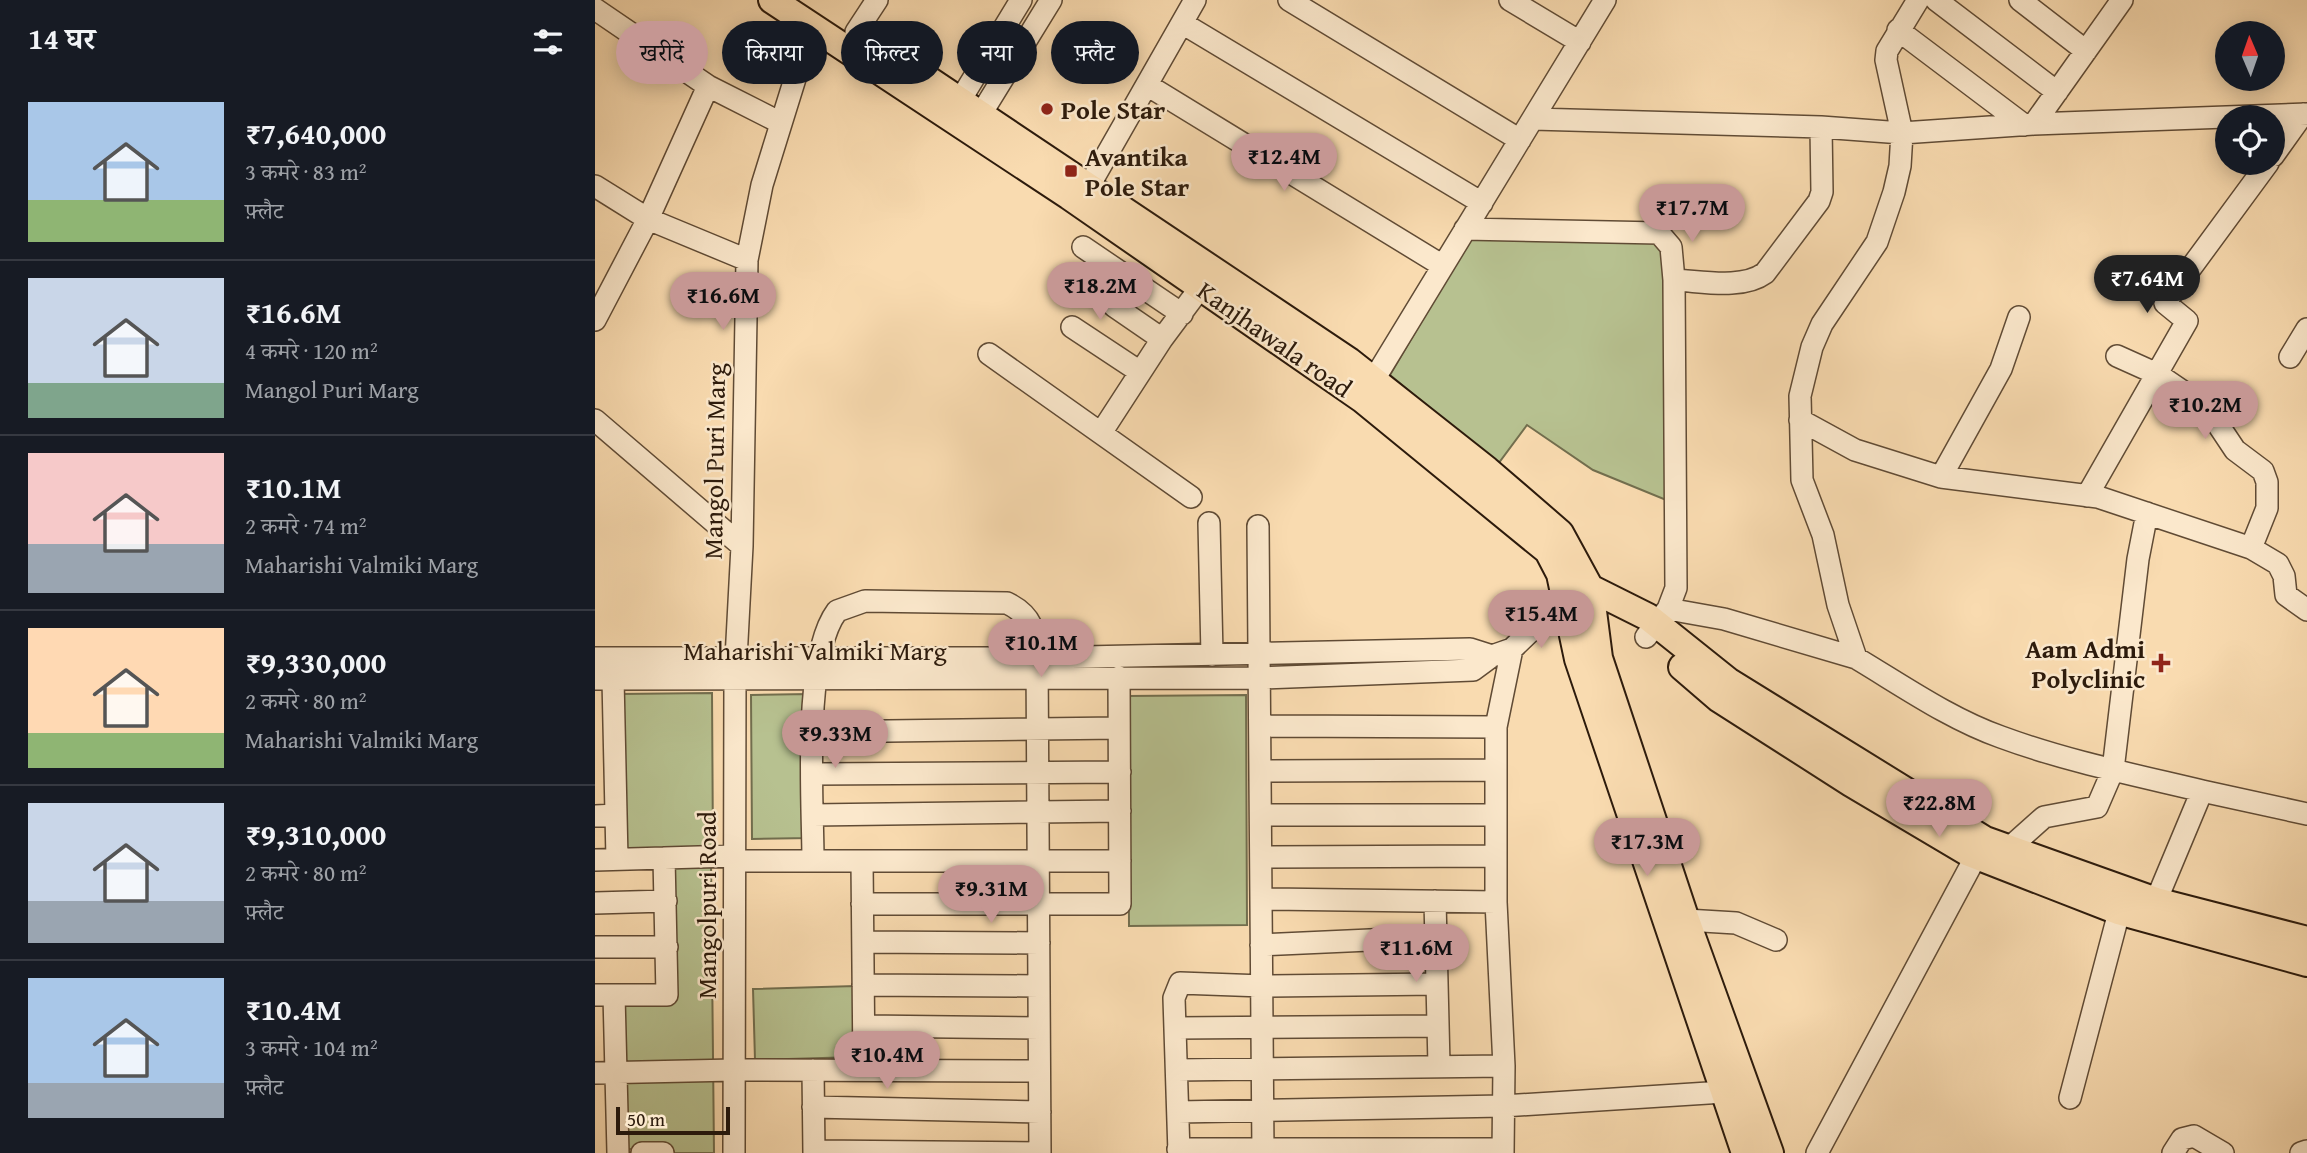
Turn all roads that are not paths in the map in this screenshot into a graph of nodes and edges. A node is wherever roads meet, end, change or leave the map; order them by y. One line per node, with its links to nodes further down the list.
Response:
1 (772, 0): 14 (main road, Kanjhawala road)
2 (877, 0): 15 (street)
3 (1021, 0): 26 (street)
4 (1051, 0): 26 (street)
5 (1195, 0): 16 (street)
6 (1289, 0): 32 (street)
7 (1510, 0): 19 (street)
8 (1605, 0): 19 (street)
9 (1918, 0): 18 (street)
10 (1936, 0): 24 (street)
11 (2020, 0): 20 (street)
12 (2122, 0): 20 (street)
13 (595, 9): 23 (street)
14 (809, 12): 17 (main road, Kanjhawala road); 26 (main road, Kanjhawala road); 28 (street, Mangol Puri Marg)
15 (863, 21)
16 (1182, 23): 22 (street); 37 (street)
17 (841, 26)
18 (1898, 30): 29 (street); 31 (street)
19 (1580, 42): 27 (street)
20 (2086, 51): 24 (street)
21 (924, 84): 26 (main road, Kanjhawala road)
22 (1147, 85): 36 (street); 42 (street)
23 (708, 86): 28 (street); 38 (street)
24 (2057, 92): 29 (street)
25 (2305, 114): 29 (street); 33 (street)
26 (966, 116): 36 (main road, Kanjhawala road); 43 (main road, Kanjhawala road)
27 (1533, 119): 30 (street); 32 (street)
28 (781, 123): 41 (street, Mangol Puri Marg)
29 (2029, 124): 31 (street)
30 (1821, 127): 31 (street); 44 (street)
31 (1902, 133): 58 (street)
32 (1520, 140): 37 (street)
33 (2285, 140)
34 (2259, 175): 56 (street)
35 (595, 186): 38 (street)
36 (1089, 186): 43 (main road, Kanjhawala road)
37 (1482, 203): 39 (street)
38 (648, 219): 41 (street); 48 (street)
39 (1465, 229): 42 (street); 44 (street)
40 (1083, 247): 45 (street)
41 (747, 260): 67 (street, Mangol Puri Marg)
42 (1443, 266): 57 (street)
43 (1207, 279): 46 (street); 57 (main road, Kanjhawala road); 69 (main road, Kanjhawala road)
44 (1674, 280): 71 (street)
45 (1131, 281): 46 (street); 51 (street)
46 (1182, 314): 51 (street)
47 (2019, 317): 61 (street)
48 (595, 320)
49 (1072, 327): 55 (street)
50 (2307, 329): 54 (street)
51 (1162, 339): 55 (street)
52 (989, 354): 60 (street)
53 (2117, 356): 56 (street)
54 (2290, 357)
55 (1140, 372): 60 (street)
56 (2157, 374): 62 (street); 68 (street)
57 (1373, 381): 69 (main road, Kanjhawala road)
58 (1800, 419): 61 (street); 77 (street)
59 (595, 420): 67 (street)
60 (1101, 433): 63 (street)
61 (1941, 478): 62 (street)
62 (2087, 496): 64 (street)
63 (1191, 497)
64 (2147, 513): 68 (street); 92 (street)
65 (1209, 523): 74 (street)
66 (1258, 526): 73 (street)
67 (742, 546): 75 (street, Mangol Puri Marg)
68 (2251, 548): 70 (street)
69 (1578, 592): 71 (main road); 72 (street, Maharishi Valmiki Marg); 126 (main road); 156 (main road)
70 (2307, 610)
71 (1657, 624): 77 (street); 106 (main road)
72 (1502, 652): 73 (street, Maharishi Valmiki Marg); 83 (street, Maharishi Valmiki Marg); 86 (street)
73 (1260, 654): 74 (street, Maharishi Valmiki Marg); 83 (street)
74 (1212, 655): 79 (street, Maharishi Valmiki Marg)
75 (736, 656): 76 (street, Maharishi Valmiki Marg); 78 (street, Maharishi Valmiki Marg); 82 (street, Mangolpuri Road)
76 (595, 658)
77 (1856, 658): 92 (street)
78 (816, 667): 80 (street, Maharishi Valmiki Marg); 80 (street); 82 (street, Maharishi Valmiki Marg); 89 (street)
79 (1172, 667): 80 (street, Maharishi Valmiki Marg); 81 (street, Maharishi Valmiki Marg); 83 (street, Maharishi Valmiki Marg)
80 (1037, 669): 81 (street, Maharishi Valmiki Marg); 88 (street)
81 (1119, 677): 87 (street)
82 (735, 678): 84 (street, Maharishi Valmiki Marg); 111 (street, Mangolpuri Road)
83 (1260, 678): 85 (street)
84 (604, 679): 90 (street)
85 (1261, 726): 86 (street); 93 (street)
86 (1496, 727): 91 (street)
87 (1119, 728): 88 (street); 94 (street)
88 (1038, 731): 89 (street); 96 (street)
89 (814, 732): 95 (street)
90 (604, 734): 97 (street)
91 (1496, 770): 93 (street); 105 (street)
92 (2113, 770): 98 (street); 106 (street)
93 (1261, 771): 104 (street)
94 (1120, 772): 96 (street); 99 (street)
95 (814, 774): 96 (street); 103 (street)
96 (1038, 774): 100 (street)
97 (605, 775): 102 (street)
98 (2202, 791): 101 (street); 121 (street)
99 (1120, 811): 100 (street); 115 (street)
100 (1038, 814): 103 (street); 116 (street)
101 (2307, 814)
102 (606, 815): 110 (street)
103 (813, 815): 113 (street)
104 (1261, 815): 105 (street); 108 (street)
105 (1496, 815): 107 (street)
106 (1989, 848): 120 (main road); 176 (street)
107 (1496, 856): 108 (street); 122 (street)
108 (1261, 857): 117 (street)
109 (664, 858): 110 (street); 111 (street); 118 (street)
110 (617, 859): 112 (street)
111 (733, 859): 113 (street); 150 (street, Mangolpuri Road)
112 (595, 860)
113 (813, 861): 114 (street)
114 (862, 861): 116 (street); 124 (street)
115 (1120, 862): 116 (street); 125 (street)
116 (1038, 863): 125 (street)
117 (1262, 900): 119 (street); 132 (street)
118 (666, 901): 123 (street); 134 (street)
119 (1435, 901): 122 (street); 127 (street)
120 (2122, 901): 121 (main road); 135 (main road); 157 (street)
121 (2156, 901): 129 (main road)
122 (1496, 902): 148 (street)
123 (595, 903)
124 (862, 904): 125 (street); 130 (street)
125 (1038, 905): 131 (street)
126 (1686, 919): 128 (street); 175 (main road)
127 (1436, 937): 132 (street); 136 (street)
128 (1776, 940)
129 (2307, 940)
130 (863, 942): 131 (street); 137 (street)
131 (1039, 943): 138 (street)
132 (1261, 945): 139 (street)
133 (595, 947): 134 (street)
134 (667, 947): 140 (street)
135 (2307, 963)
136 (1437, 984): 139 (street); 142 (street)
137 (863, 985): 138 (street); 141 (street)
138 (1039, 986): 144 (street)
139 (1263, 986): 143 (street); 145 (street)
140 (605, 995): 146 (street)
141 (864, 1026): 144 (street); 152 (street)
142 (1438, 1026): 143 (street); 147 (street)
143 (1263, 1027): 145 (street); 149 (street)
144 (1039, 1028): 154 (street)
145 (1175, 1028): 153 (street)
146 (604, 1032): 155 (street)
147 (1439, 1065): 148 (street); 149 (street)
148 (1504, 1066): 158 (street)
149 (1264, 1069): 153 (street); 160 (street)
150 (734, 1070): 151 (street); 155 (street); 172 (street, Mangolpuri Road)
151 (813, 1070): 152 (street); 159 (street)
152 (864, 1070): 154 (street)
153 (1177, 1070): 162 (street)
154 (1039, 1071): 161 (street)
155 (605, 1073): 163 (street)
156 (1724, 1091): 158 (street); 174 (main road)
157 (2070, 1098)
158 (1503, 1106): 160 (street); 166 (street)
159 (813, 1107): 161 (street); 168 (street)
160 (1264, 1110): 162 (street); 165 (street)
161 (1040, 1112): 173 (street)
162 (1178, 1112): 164 (street)
163 (605, 1114): 169 (street)
164 (1178, 1151): 165 (street)
165 (1263, 1151): 166 (street)
166 (1503, 1151)
167 (2307, 1151): 179 (street)
168 (814, 1152): 173 (street)
169 (618, 1153)
170 (642, 1153): 171 (street)
171 (663, 1153)
172 (734, 1153)
173 (1040, 1153)
174 (1745, 1153)
175 (1769, 1153)
176 (1817, 1153)
177 (2173, 1153): 178 (street)
178 (2223, 1153)
179 (2301, 1153)

